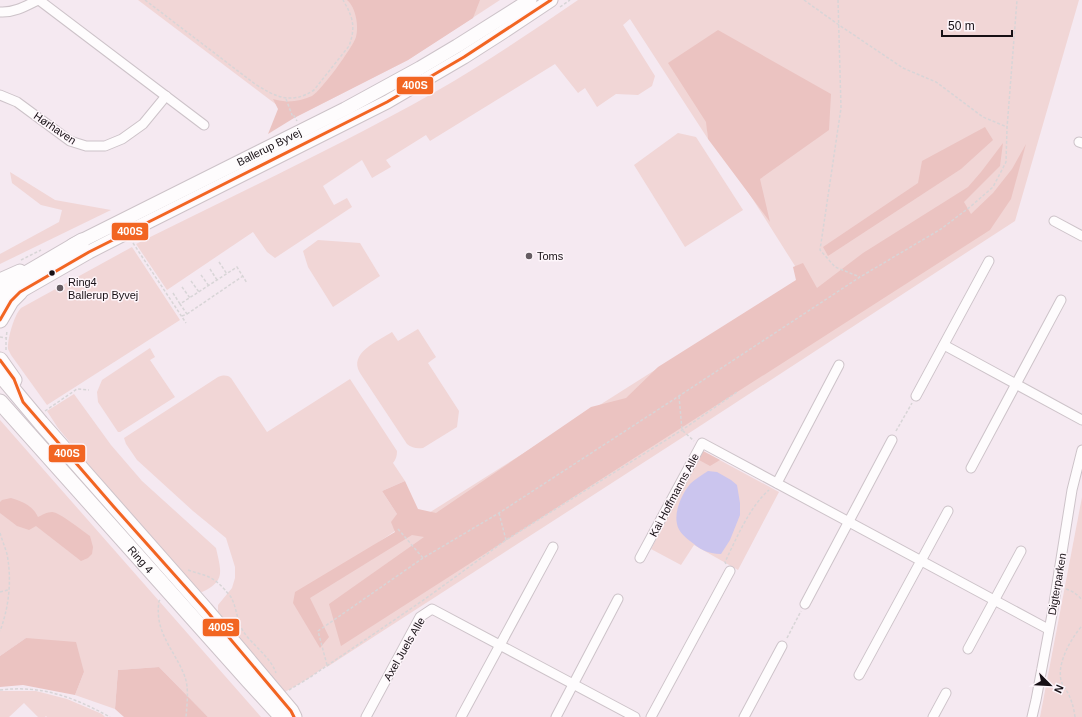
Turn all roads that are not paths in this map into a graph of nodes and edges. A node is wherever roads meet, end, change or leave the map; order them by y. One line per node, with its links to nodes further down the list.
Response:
1 (38, 0): 4 (street); 6 (street)
2 (530, 0): 10 (main road, Ballerup Byvej)
3 (551, 0): 14 (main road, Ballerup Byvej)
4 (0, 12)
5 (0, 95): 6 (street, Hørhaven)
6 (166, 96): 7 (street)
7 (204, 125)
8 (1054, 221): 9 (street)
9 (1082, 236)
10 (82, 240): 12 (main road, Ballerup Byvej); 13 (main road)
11 (989, 262): 18 (street)
12 (0, 280)
13 (0, 289)
14 (20, 292): 16 (main road, Ballerup Byvej); 17 (main road)
15 (1061, 300): 22 (street)
16 (0, 303)
17 (0, 320)
18 (944, 345): 22 (street); 24 (street)
19 (0, 360): 26 (main road)
20 (839, 365): 32 (street)
21 (0, 374): 26 (main road, Ring 4)
22 (1016, 384): 28 (street); 31 (street)
23 (0, 385): 27 (main road)
24 (916, 396)
25 (0, 402): 50 (main road, Ring 4)
26 (23, 402): 27 (main road, Ring 4)
27 (43, 417): 51 (main road, Ring 4)
28 (1082, 420)
29 (892, 440): 34 (street)
30 (1082, 450): 43 (street, Digterparken)
31 (971, 468)
32 (777, 483): 34 (street, Kai Hoffmanns Alle); 37 (street, Kai Hoffmanns Alle)
33 (948, 511): 38 (street)
34 (848, 522): 38 (street, Kai Hoffmanns Alle); 42 (street)
35 (552, 547): 44 (street)
36 (1021, 551): 41 (street)
37 (640, 558)
38 (921, 561): 41 (street, Kai Hoffmanns Alle); 47 (street)
39 (730, 571): 56 (street)
40 (618, 599): 48 (street)
41 (994, 600): 43 (street, Kai Hoffmanns Alle); 46 (street)
42 (805, 604)
43 (1048, 629): 59 (street, Digterparken)
44 (500, 645): 48 (street, Axel Juels Alle); 52 (street, Axel Juels Alle); 53 (street)
45 (782, 646): 57 (street)
46 (968, 649)
47 (859, 675)
48 (573, 684): 54 (street); 55 (street, Axel Juels Alle)
49 (946, 693): 58 (street)
50 (282, 717)
51 (294, 717)
52 (366, 717)
53 (461, 717)
54 (556, 717)
55 (635, 717)
56 (651, 717)
57 (744, 717)
58 (933, 717)
59 (1032, 717)

